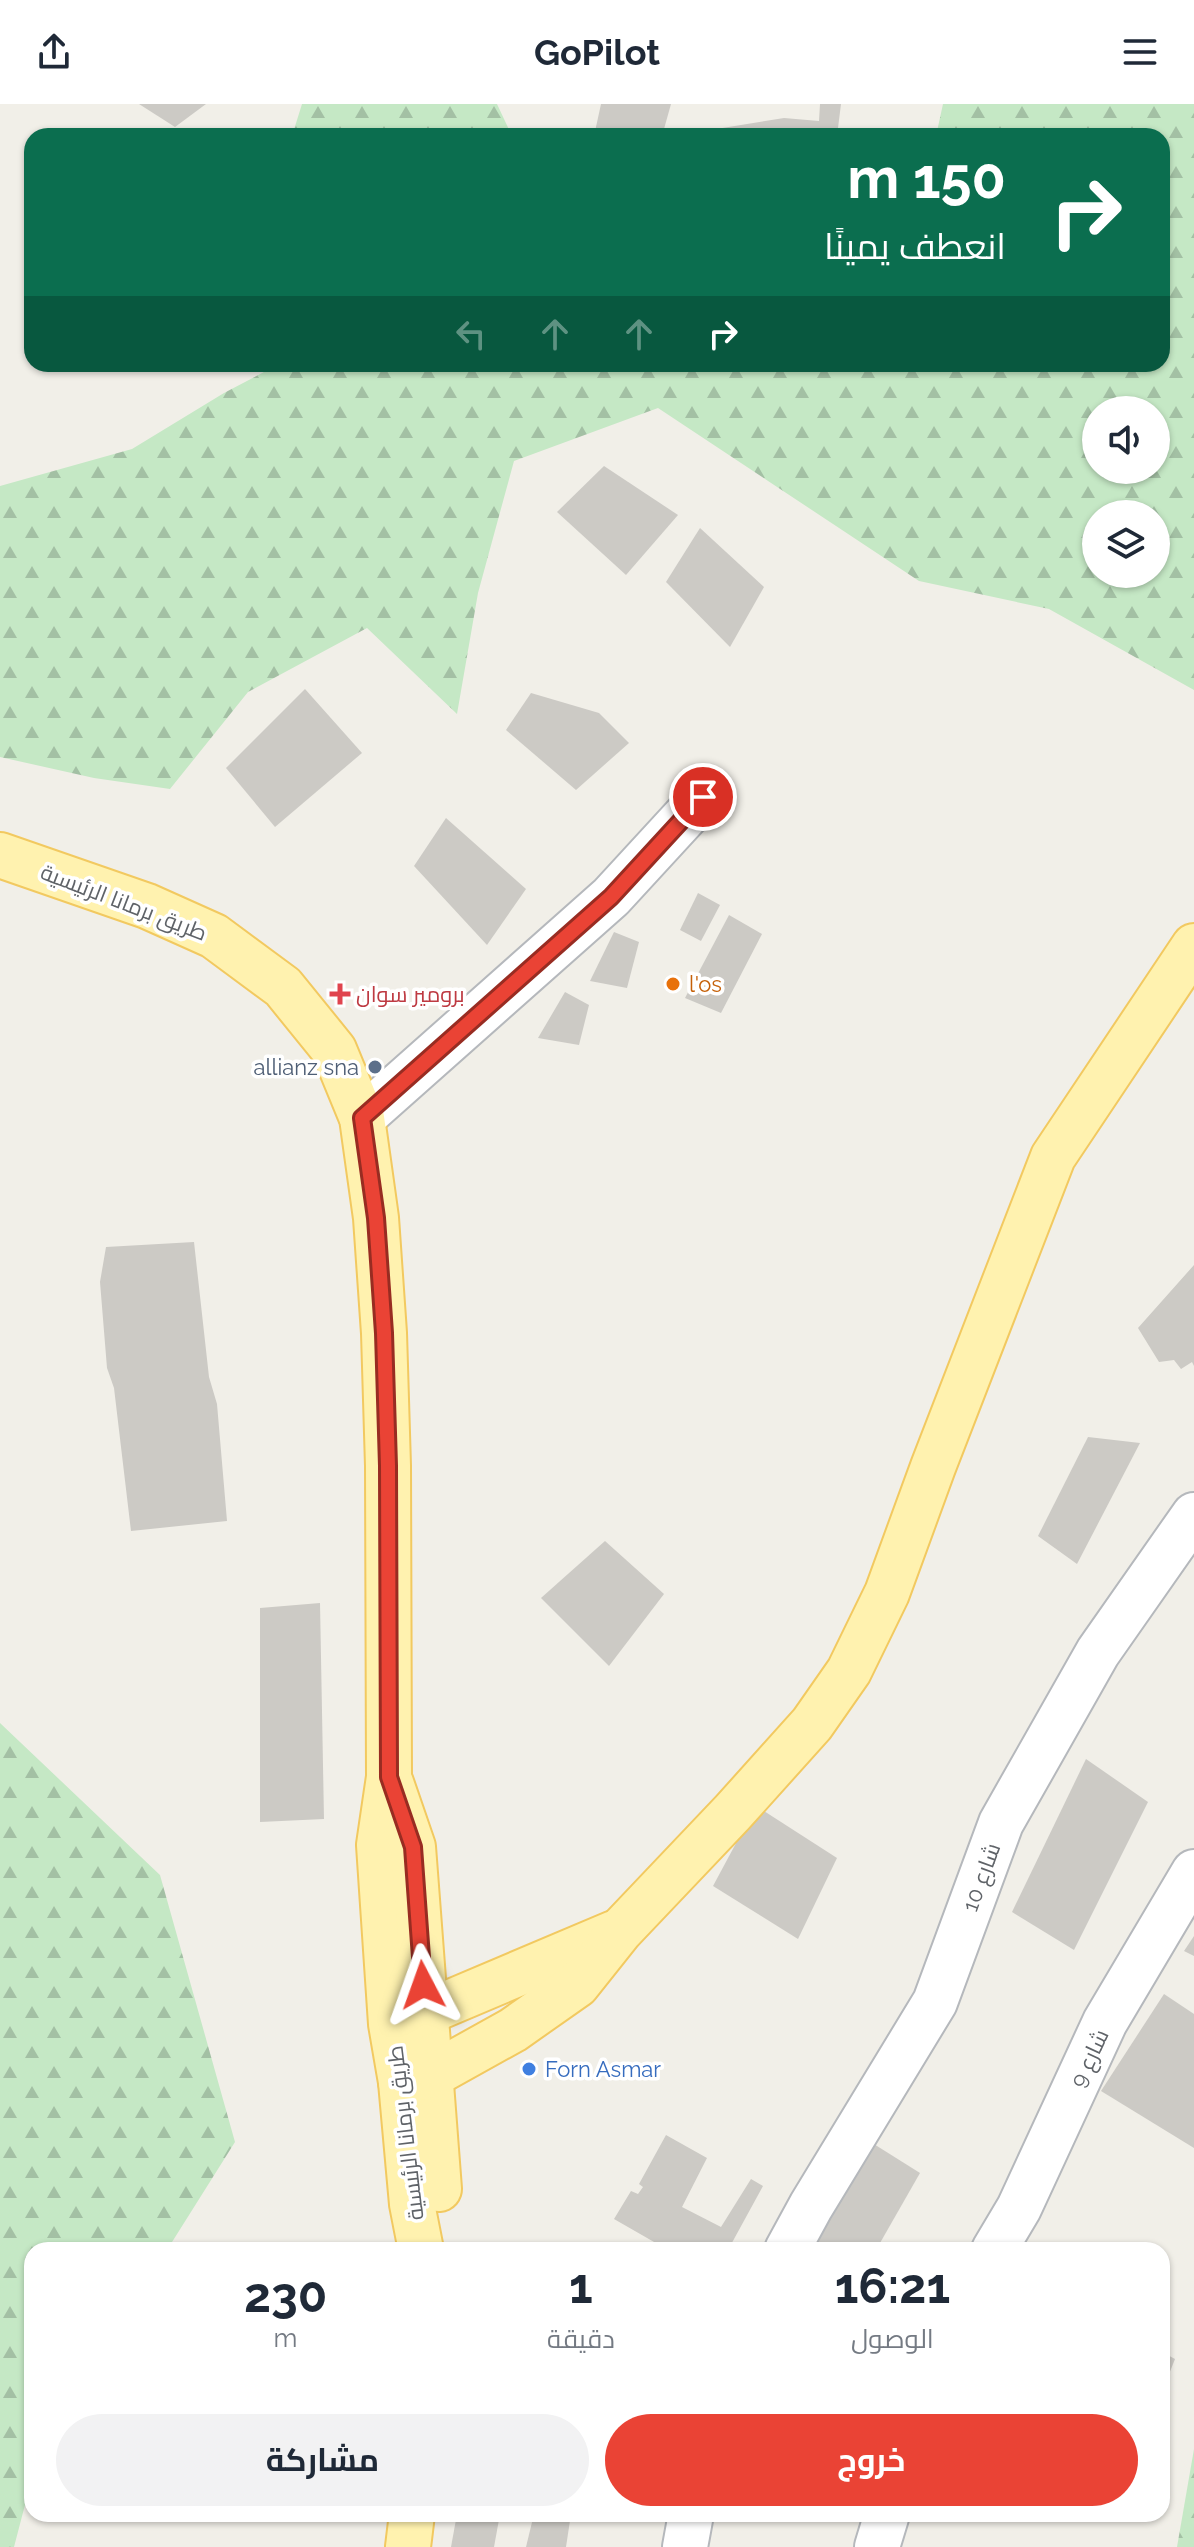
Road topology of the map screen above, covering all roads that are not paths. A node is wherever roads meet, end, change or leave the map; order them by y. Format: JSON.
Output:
{"nodes":[{"id":1,"x":703,"y":797,"type":"dead end"},
{"id":2,"x":0,"y":855,"type":"edge"},
{"id":3,"x":1194,"y":946,"type":"edge"},
{"id":4,"x":362,"y":1118,"type":"junction"},
{"id":5,"x":1194,"y":1515,"type":"edge"},
{"id":6,"x":1194,"y":1872,"type":"edge"},
{"id":7,"x":620,"y":1931,"type":"junction"},
{"id":8,"x":408,"y":2018,"type":"junction"},
{"id":9,"x":416,"y":2078,"type":"junction"},
{"id":10,"x":421,"y":2242,"type":"edge"},
{"id":11,"x":792,"y":2242,"type":"edge"},
{"id":12,"x":999,"y":2242,"type":"edge"},
{"id":13,"x":411,"y":2522,"type":"edge"},
{"id":14,"x":690,"y":2522,"type":"edge"},
{"id":15,"x":885,"y":2522,"type":"edge"},
{"id":16,"x":408,"y":2547,"type":"edge"},
{"id":17,"x":685,"y":2547,"type":"edge"},
{"id":18,"x":877,"y":2547,"type":"edge"}],
"edges":[{"from":1,"to":4,"type":"street"},
{"from":2,"to":4,"type":"main road","name":"طريق برمانا الرئيسية"},
{"from":3,"to":7,"type":"main road"},
{"from":4,"to":8,"type":"main road","name":"طريق برمانا الرئيسية"},
{"from":5,"to":11,"type":"street","name":"شارع 10"},
{"from":6,"to":12,"type":"street","name":"شارع 9"},
{"from":7,"to":8,"type":"main road"},
{"from":7,"to":9,"type":"main road"},
{"from":8,"to":9,"type":"main road","name":"طريق برمانا الرئيسية"},
{"from":9,"to":10,"type":"main road","name":"طريق برمانا الرئيسية"},
{"from":13,"to":16,"type":"main road"},
{"from":14,"to":17,"type":"street"},
{"from":15,"to":18,"type":"street"}]}
